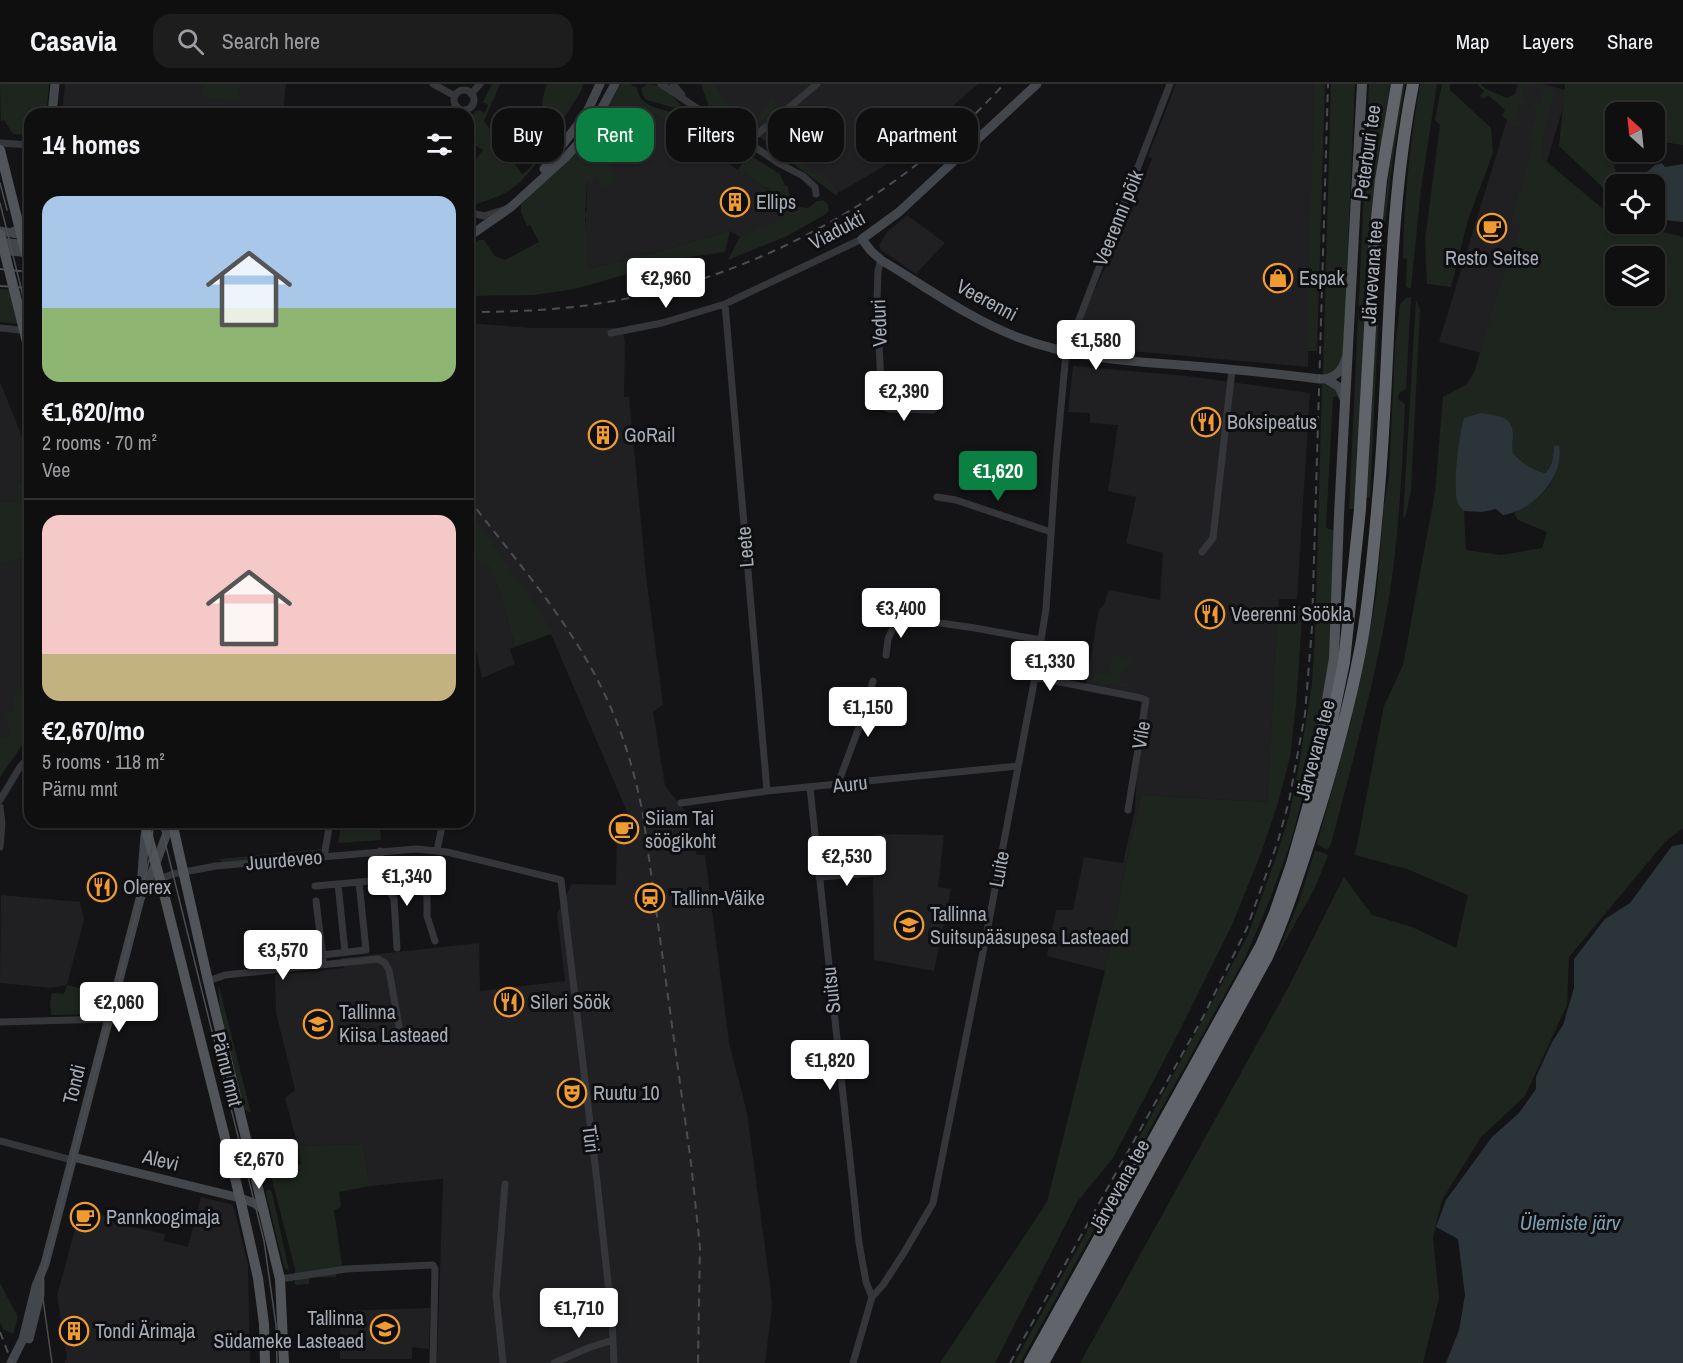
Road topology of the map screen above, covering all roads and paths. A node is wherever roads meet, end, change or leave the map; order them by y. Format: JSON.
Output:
{"nodes":[{"id":1,"x":55,"y":84,"type":"edge"},
{"id":2,"x":433,"y":84,"type":"edge"},
{"id":3,"x":480,"y":84,"type":"edge"},
{"id":4,"x":600,"y":84,"type":"edge"},
{"id":5,"x":615,"y":84,"type":"edge"},
{"id":6,"x":661,"y":84,"type":"edge"},
{"id":7,"x":673,"y":84,"type":"edge"},
{"id":8,"x":817,"y":84,"type":"edge"},
{"id":9,"x":1037,"y":84,"type":"edge"},
{"id":10,"x":1170,"y":84,"type":"edge"},
{"id":11,"x":1362,"y":84,"type":"edge"},
{"id":12,"x":1397,"y":84,"type":"edge"},
{"id":13,"x":1413,"y":84,"type":"edge"},
{"id":14,"x":471,"y":94,"type":"junction"},
{"id":15,"x":455,"y":96,"type":"junction"},
{"id":16,"x":689,"y":104,"type":"junction"},
{"id":17,"x":53,"y":108,"type":"edge"},
{"id":18,"x":455,"y":108,"type":"edge"},
{"id":19,"x":468,"y":108,"type":"edge"},
{"id":20,"x":695,"y":108,"type":"edge"},
{"id":21,"x":756,"y":134,"type":"edge"},
{"id":22,"x":0,"y":143,"type":"edge"},
{"id":23,"x":24,"y":145,"type":"edge"},
{"id":24,"x":756,"y":147,"type":"edge"},
{"id":25,"x":0,"y":150,"type":"edge"},
{"id":26,"x":816,"y":194,"type":"dead end"},
{"id":27,"x":511,"y":207,"type":"junction"},
{"id":28,"x":474,"y":214,"type":"edge"},
{"id":29,"x":24,"y":227,"type":"edge"},
{"id":30,"x":3,"y":233,"type":"edge"},
{"id":31,"x":474,"y":233,"type":"edge"},
{"id":32,"x":24,"y":235,"type":"edge"},
{"id":33,"x":862,"y":239,"type":"junction"},
{"id":34,"x":0,"y":242,"type":"edge"},
{"id":35,"x":24,"y":244,"type":"edge"},
{"id":36,"x":24,"y":246,"type":"edge"},
{"id":37,"x":0,"y":250,"type":"edge"},
{"id":38,"x":24,"y":253,"type":"edge"},
{"id":39,"x":881,"y":260,"type":"junction"},
{"id":40,"x":725,"y":304,"type":"junction"},
{"id":41,"x":0,"y":327,"type":"edge"},
{"id":42,"x":24,"y":327,"type":"edge"},
{"id":43,"x":24,"y":330,"type":"edge"},
{"id":44,"x":611,"y":333,"type":"dead end"},
{"id":45,"x":1066,"y":352,"type":"junction"},
{"id":46,"x":1347,"y":354,"type":"junction"},
{"id":47,"x":1232,"y":370,"type":"junction"},
{"id":48,"x":1326,"y":379,"type":"junction"},
{"id":49,"x":1345,"y":401,"type":"junction"},
{"id":50,"x":1365,"y":404,"type":"joint"},
{"id":51,"x":933,"y":410,"type":"dead end"},
{"id":52,"x":938,"y":497,"type":"dead end"},
{"id":53,"x":1051,"y":532,"type":"junction"},
{"id":54,"x":1202,"y":552,"type":"dead end"},
{"id":55,"x":1041,"y":640,"type":"junction"},
{"id":56,"x":886,"y":655,"type":"dead end"},
{"id":57,"x":1035,"y":677,"type":"junction"},
{"id":58,"x":873,"y":681,"type":"dead end"},
{"id":59,"x":24,"y":763,"type":"edge"},
{"id":60,"x":1018,"y":766,"type":"junction"},
{"id":61,"x":837,"y":786,"type":"junction"},
{"id":62,"x":810,"y":788,"type":"junction"},
{"id":63,"x":767,"y":791,"type":"junction"},
{"id":64,"x":0,"y":800,"type":"edge"},
{"id":65,"x":681,"y":803,"type":"dead end"},
{"id":66,"x":0,"y":807,"type":"edge"},
{"id":67,"x":1128,"y":810,"type":"dead end"},
{"id":68,"x":1305,"y":812,"type":"junction"},
{"id":69,"x":144,"y":828,"type":"edge"},
{"id":70,"x":145,"y":828,"type":"edge"},
{"id":71,"x":169,"y":828,"type":"edge"},
{"id":72,"x":173,"y":828,"type":"edge"},
{"id":73,"x":329,"y":828,"type":"edge"},
{"id":74,"x":442,"y":828,"type":"edge"},
{"id":75,"x":0,"y":847,"type":"edge"},
{"id":76,"x":437,"y":850,"type":"junction"},
{"id":77,"x":380,"y":851,"type":"junction"},
{"id":78,"x":324,"y":857,"type":"junction"},
{"id":79,"x":156,"y":863,"type":"junction"},
{"id":80,"x":184,"y":872,"type":"junction"},
{"id":81,"x":873,"y":873,"type":"dead end"},
{"id":82,"x":819,"y":877,"type":"junction"},
{"id":83,"x":161,"y":879,"type":"junction"},
{"id":84,"x":561,"y":879,"type":"joint"},
{"id":85,"x":359,"y":882,"type":"junction"},
{"id":86,"x":386,"y":883,"type":"junction"},
{"id":87,"x":338,"y":884,"type":"junction"},
{"id":88,"x":146,"y":885,"type":"junction"},
{"id":89,"x":315,"y":886,"type":"dead end"},
{"id":90,"x":140,"y":899,"type":"junction"},
{"id":91,"x":316,"y":900,"type":"dead end"},
{"id":92,"x":435,"y":941,"type":"dead end"},
{"id":93,"x":397,"y":948,"type":"dead end"},
{"id":94,"x":345,"y":952,"type":"junction"},
{"id":95,"x":322,"y":955,"type":"junction"},
{"id":96,"x":324,"y":964,"type":"junction"},
{"id":97,"x":208,"y":981,"type":"junction"},
{"id":98,"x":109,"y":1019,"type":"junction"},
{"id":99,"x":0,"y":1022,"type":"edge"},
{"id":100,"x":401,"y":1037,"type":"dead end"},
{"id":101,"x":0,"y":1141,"type":"edge"},
{"id":102,"x":73,"y":1158,"type":"junction"},
{"id":103,"x":505,"y":1184,"type":"dead end"},
{"id":104,"x":240,"y":1198,"type":"junction"},
{"id":105,"x":264,"y":1210,"type":"junction"},
{"id":106,"x":280,"y":1279,"type":"junction"},
{"id":107,"x":39,"y":1280,"type":"junction"},
{"id":108,"x":872,"y":1297,"type":"junction"},
{"id":109,"x":613,"y":1340,"type":"junction"},
{"id":110,"x":10,"y":1363,"type":"edge"},
{"id":111,"x":18,"y":1363,"type":"edge"},
{"id":112,"x":265,"y":1363,"type":"edge"},
{"id":113,"x":284,"y":1363,"type":"edge"},
{"id":114,"x":434,"y":1363,"type":"edge"},
{"id":115,"x":503,"y":1363,"type":"edge"},
{"id":116,"x":554,"y":1363,"type":"edge"},
{"id":117,"x":614,"y":1363,"type":"edge"},
{"id":118,"x":853,"y":1363,"type":"edge"},
{"id":119,"x":1030,"y":1363,"type":"edge"},
{"id":120,"x":1043,"y":1363,"type":"edge"}],
"edges":[{"from":1,"to":17,"type":"street"},
{"from":2,"to":15,"type":"street"},
{"from":3,"to":14,"type":"street"},
{"from":4,"to":27,"type":"street"},
{"from":5,"to":27,"type":"street"},
{"from":6,"to":16,"type":"street"},
{"from":7,"to":16,"type":"street"},
{"from":8,"to":21,"type":"street"},
{"from":9,"to":33,"type":"street","name":"Viadukti"},
{"from":10,"to":45,"type":"street","name":"Veerenni põik"},
{"from":11,"to":46,"type":"main road","name":"Järvevana tee"},
{"from":12,"to":50,"type":"highway","name":"Peterburi tee"},
{"from":13,"to":120,"type":"highway","name":"Järvevana tee"},
{"from":14,"to":15,"type":"street"},
{"from":14,"to":19,"type":"street"},
{"from":15,"to":18,"type":"street"},
{"from":16,"to":20,"type":"street"},
{"from":22,"to":23,"type":"street"},
{"from":24,"to":26,"type":"street"},
{"from":25,"to":36,"type":"main road","bridge":true},
{"from":27,"to":28,"type":"street"},
{"from":27,"to":31,"type":"street"},
{"from":29,"to":30,"type":"street"},
{"from":30,"to":32,"type":"street"},
{"from":30,"to":42,"type":"main road","bridge":true},
{"from":33,"to":39,"type":"street","name":"Veerenni"},
{"from":33,"to":40,"type":"street","name":"Viadukti"},
{"from":34,"to":35,"type":"street"},
{"from":37,"to":38,"type":"street"},
{"from":39,"to":45,"type":"street","name":"Veerenni"},
{"from":39,"to":51,"type":"street","name":"Veduri"},
{"from":40,"to":44,"type":"street","name":"Viadukti"},
{"from":40,"to":63,"type":"street","name":"Leete"},
{"from":41,"to":43,"type":"street"},
{"from":45,"to":47,"type":"street","name":"Veerenni"},
{"from":45,"to":53,"type":"street","name":"Luite"},
{"from":46,"to":48,"type":"street"},
{"from":46,"to":49,"type":"main road","name":"Järvevana tee"},
{"from":47,"to":48,"type":"street","name":"Veerenni"},
{"from":47,"to":54,"type":"street"},
{"from":48,"to":49,"type":"street"},
{"from":49,"to":68,"type":"main road","name":"Järvevana tee"},
{"from":50,"to":68,"type":"highway","name":"Järvevana tee"},
{"from":52,"to":53,"type":"street"},
{"from":53,"to":55,"type":"street","name":"Luite"},
{"from":55,"to":56,"type":"street"},
{"from":55,"to":57,"type":"street","name":"Luite"},
{"from":57,"to":60,"type":"street","name":"Luite"},
{"from":57,"to":67,"type":"street","name":"Vile"},
{"from":58,"to":61,"type":"street"},
{"from":59,"to":64,"type":"street"},
{"from":60,"to":61,"type":"street","name":"Auru"},
{"from":60,"to":108,"type":"street","name":"Luite"},
{"from":61,"to":62,"type":"street","name":"Auru"},
{"from":62,"to":63,"type":"street","name":"Auru"},
{"from":62,"to":82,"type":"street","name":"Suitsu"},
{"from":63,"to":65,"type":"street","name":"Auru"},
{"from":66,"to":75,"type":"street"},
{"from":68,"to":119,"type":"highway","name":"Järvevana tee"},
{"from":69,"to":90,"type":"street"},
{"from":70,"to":79,"type":"main road","name":"Pärnu mnt"},
{"from":71,"to":79,"type":"street","name":"Tondi"},
{"from":72,"to":80,"type":"main road","name":"Pärnu mnt"},
{"from":73,"to":78,"type":"street"},
{"from":74,"to":76,"type":"street"},
{"from":76,"to":77,"type":"street","name":"Juurdeveo"},
{"from":76,"to":84,"type":"street","name":"Juurdeveo"},
{"from":77,"to":78,"type":"street","name":"Juurdeveo"},
{"from":77,"to":86,"type":"street"},
{"from":78,"to":80,"type":"street","name":"Juurdeveo"},
{"from":79,"to":83,"type":"main road","name":"Pärnu mnt"},
{"from":79,"to":88,"type":"street","name":"Tondi"},
{"from":80,"to":83,"type":"street","name":"Juurdeveo"},
{"from":80,"to":97,"type":"main road","name":"Pärnu mnt"},
{"from":81,"to":82,"type":"street"},
{"from":82,"to":108,"type":"street","name":"Suitsu"},
{"from":83,"to":88,"type":"street","name":"Juurdeveo"},
{"from":83,"to":104,"type":"main road","name":"Pärnu mnt"},
{"from":84,"to":109,"type":"street","name":"Türi"},
{"from":85,"to":86,"type":"street"},
{"from":85,"to":87,"type":"street"},
{"from":85,"to":94,"type":"street"},
{"from":86,"to":92,"type":"street"},
{"from":86,"to":93,"type":"street"},
{"from":87,"to":89,"type":"street"},
{"from":87,"to":94,"type":"street"},
{"from":88,"to":90,"type":"street","name":"Tondi"},
{"from":90,"to":98,"type":"street","name":"Tondi"},
{"from":91,"to":95,"type":"street"},
{"from":94,"to":95,"type":"street"},
{"from":95,"to":96,"type":"street"},
{"from":96,"to":97,"type":"street"},
{"from":96,"to":100,"type":"street"},
{"from":97,"to":105,"type":"main road","name":"Pärnu mnt"},
{"from":98,"to":99,"type":"street"},
{"from":98,"to":102,"type":"street","name":"Tondi"},
{"from":101,"to":102,"type":"street"},
{"from":102,"to":104,"type":"street","name":"Alevi"},
{"from":102,"to":107,"type":"street","name":"Tondi"},
{"from":103,"to":115,"type":"street"},
{"from":104,"to":105,"type":"street","name":"Alevi"},
{"from":104,"to":112,"type":"main road","name":"Pärnu mnt"},
{"from":105,"to":106,"type":"main road","name":"Pärnu mnt"},
{"from":106,"to":113,"type":"main road","name":"Pärnu mnt"},
{"from":106,"to":114,"type":"street"},
{"from":107,"to":110,"type":"street","name":"Tondi"},
{"from":107,"to":111,"type":"street","name":"Tondi"},
{"from":108,"to":118,"type":"street","name":"Luite"},
{"from":109,"to":116,"type":"street"},
{"from":109,"to":117,"type":"street","name":"Türi"}]}
